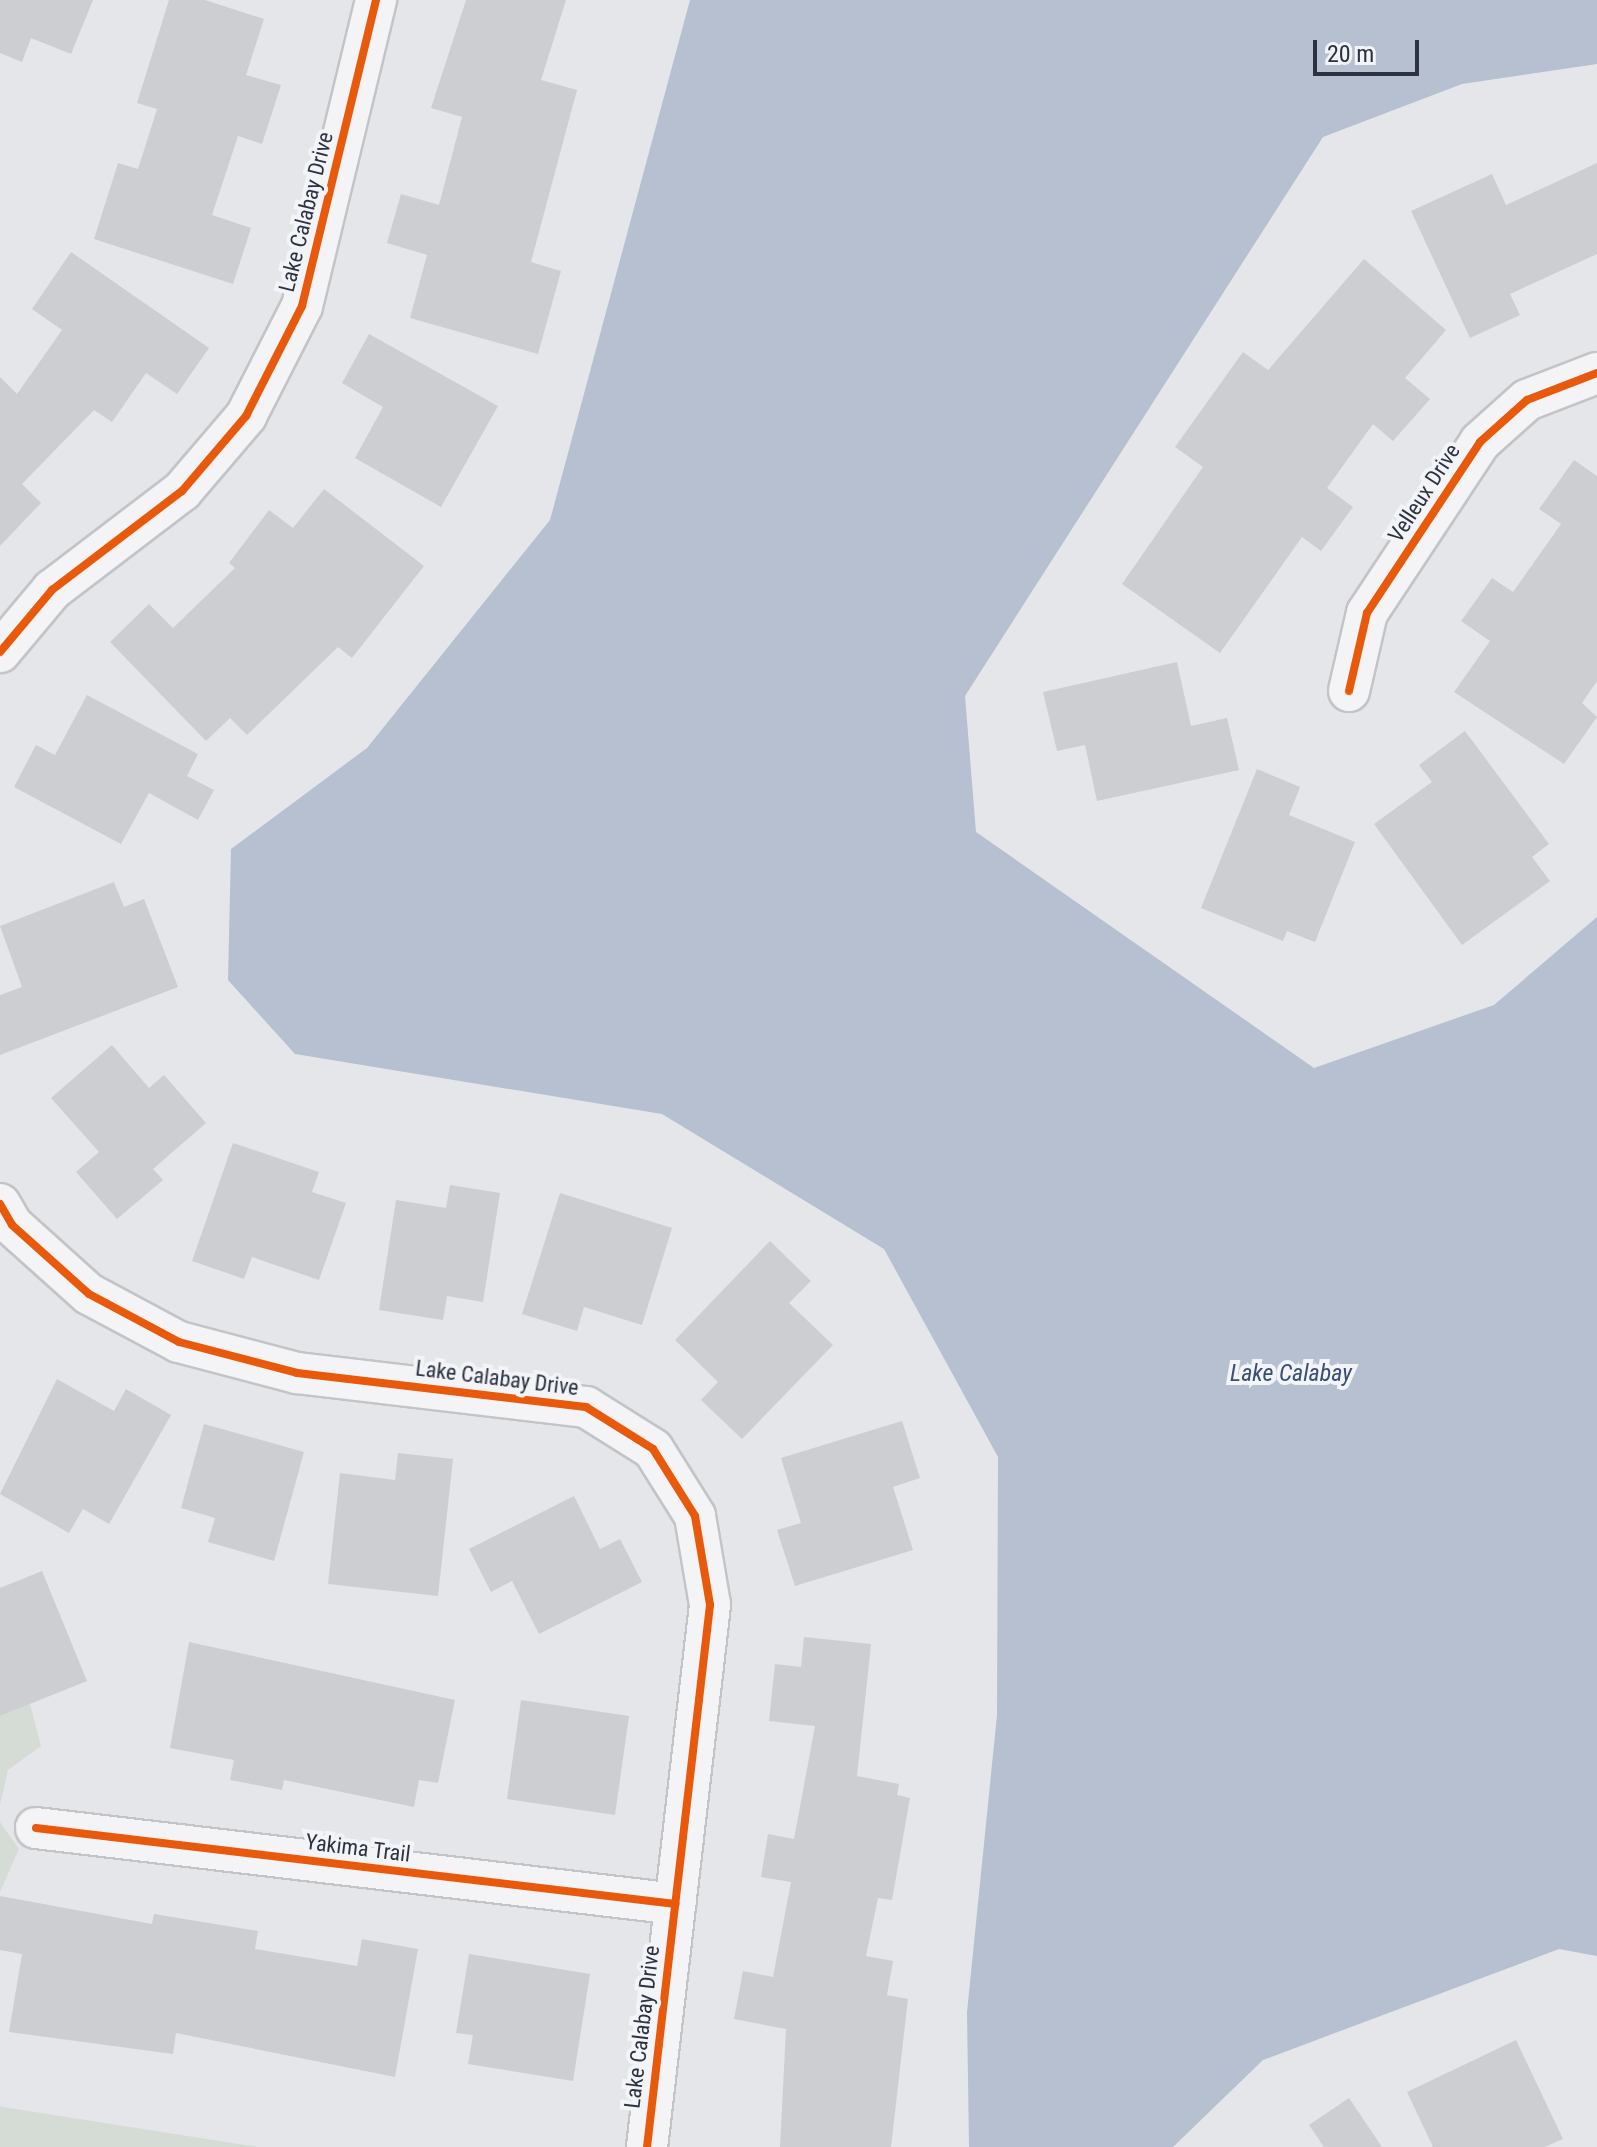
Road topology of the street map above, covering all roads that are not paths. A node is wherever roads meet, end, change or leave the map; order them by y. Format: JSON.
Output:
{"nodes":[{"id":1,"x":376,"y":0,"type":"edge"},
{"id":2,"x":1597,"y":373,"type":"edge"},
{"id":3,"x":0,"y":652,"type":"edge"},
{"id":4,"x":1349,"y":691,"type":"dead end"},
{"id":5,"x":0,"y":1204,"type":"edge"},
{"id":6,"x":36,"y":1828,"type":"dead end"},
{"id":7,"x":676,"y":1904,"type":"junction"},
{"id":8,"x":647,"y":2147,"type":"edge"}],
"edges":[{"from":1,"to":3,"type":"street","name":"Lake Calabay Drive"},
{"from":2,"to":4,"type":"street","name":"Velleux Drive"},
{"from":5,"to":7,"type":"street","name":"Lake Calabay Drive"},
{"from":6,"to":7,"type":"street","name":"Yakima Trail"},
{"from":7,"to":8,"type":"street","name":"Lake Calabay Drive"}]}
